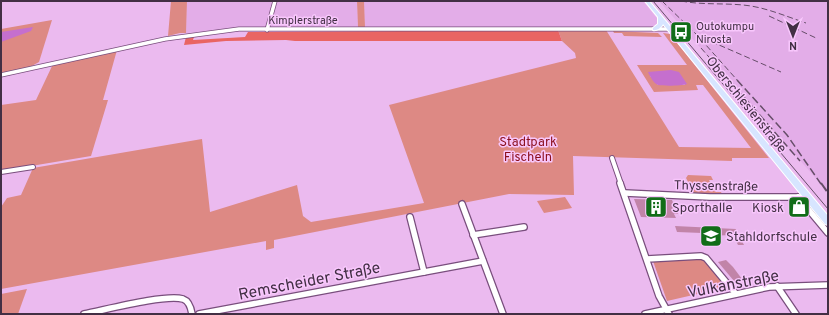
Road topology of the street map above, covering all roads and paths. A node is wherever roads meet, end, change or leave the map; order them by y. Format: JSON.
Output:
{"nodes":[{"id":1,"x":275,"y":1,"type":"edge"},
{"id":2,"x":647,"y":1,"type":"edge"},
{"id":3,"x":660,"y":17,"type":"junction"},
{"id":4,"x":609,"y":29,"type":"junction"},
{"id":5,"x":655,"y":29,"type":"junction"},
{"id":6,"x":267,"y":30,"type":"junction"},
{"id":7,"x":671,"y":30,"type":"junction"},
{"id":8,"x":1,"y":75,"type":"edge"},
{"id":9,"x":612,"y":158,"type":"dead end"},
{"id":10,"x":33,"y":167,"type":"dead end"},
{"id":11,"x":1,"y":172,"type":"edge"},
{"id":12,"x":624,"y":193,"type":"junction"},
{"id":13,"x":798,"y":197,"type":"junction"},
{"id":14,"x":807,"y":197,"type":"junction"},
{"id":15,"x":462,"y":204,"type":"dead end"},
{"id":16,"x":410,"y":216,"type":"dead end"},
{"id":17,"x":828,"y":222,"type":"edge"},
{"id":18,"x":524,"y":227,"type":"dead end"},
{"id":19,"x":828,"y":233,"type":"edge"},
{"id":20,"x":473,"y":234,"type":"junction"},
{"id":21,"x":647,"y":259,"type":"junction"},
{"id":22,"x":483,"y":261,"type":"junction"},
{"id":23,"x":424,"y":272,"type":"junction"},
{"id":24,"x":828,"y":285,"type":"edge"},
{"id":25,"x":777,"y":286,"type":"junction"},
{"id":26,"x":736,"y":294,"type":"junction"},
{"id":27,"x":667,"y":312,"type":"edge"},
{"id":28,"x":84,"y":314,"type":"edge"},
{"id":29,"x":192,"y":314,"type":"edge"},
{"id":30,"x":199,"y":314,"type":"edge"},
{"id":31,"x":503,"y":314,"type":"edge"},
{"id":32,"x":645,"y":314,"type":"edge"},
{"id":33,"x":796,"y":314,"type":"edge"}],
"edges":[{"from":1,"to":6,"type":"street"},
{"from":2,"to":3,"type":"main road","name":"Oberschlesienstraße"},
{"from":3,"to":5,"type":"main road"},
{"from":3,"to":7,"type":"main road","name":"Oberschlesienstraße"},
{"from":4,"to":5,"type":"street","name":"Kimplerstraße"},
{"from":4,"to":6,"type":"street","name":"Kimplerstraße"},
{"from":4,"to":7,"type":"street","name":"Kimplerstraße"},
{"from":5,"to":7,"type":"street","name":"Kimplerstraße"},
{"from":6,"to":8,"type":"street","name":"Kimplerstraße"},
{"from":7,"to":14,"type":"main road","name":"Oberschlesienstraße"},
{"from":9,"to":12,"type":"street"},
{"from":10,"to":11,"type":"street"},
{"from":12,"to":13,"type":"street","name":"Thyssenstraße"},
{"from":12,"to":21,"type":"street"},
{"from":13,"to":14,"type":"street","name":"Thyssenstraße"},
{"from":13,"to":19,"type":"street"},
{"from":14,"to":17,"type":"main road","name":"Oberschlesienstraße"},
{"from":15,"to":20,"type":"street"},
{"from":16,"to":23,"type":"street"},
{"from":18,"to":20,"type":"street"},
{"from":20,"to":22,"type":"street"},
{"from":21,"to":26,"type":"street"},
{"from":21,"to":27,"type":"street"},
{"from":22,"to":23,"type":"street","name":"Remscheider Straße"},
{"from":22,"to":31,"type":"street"},
{"from":23,"to":30,"type":"street","name":"Remscheider Straße"},
{"from":24,"to":25,"type":"street","name":"Vulkanstraße"},
{"from":25,"to":26,"type":"street","name":"Vulkanstraße"},
{"from":25,"to":33,"type":"street"},
{"from":26,"to":27,"type":"street","name":"Vulkanstraße"},
{"from":27,"to":32,"type":"street","name":"Vulkanstraße"},
{"from":28,"to":29,"type":"street"}]}
